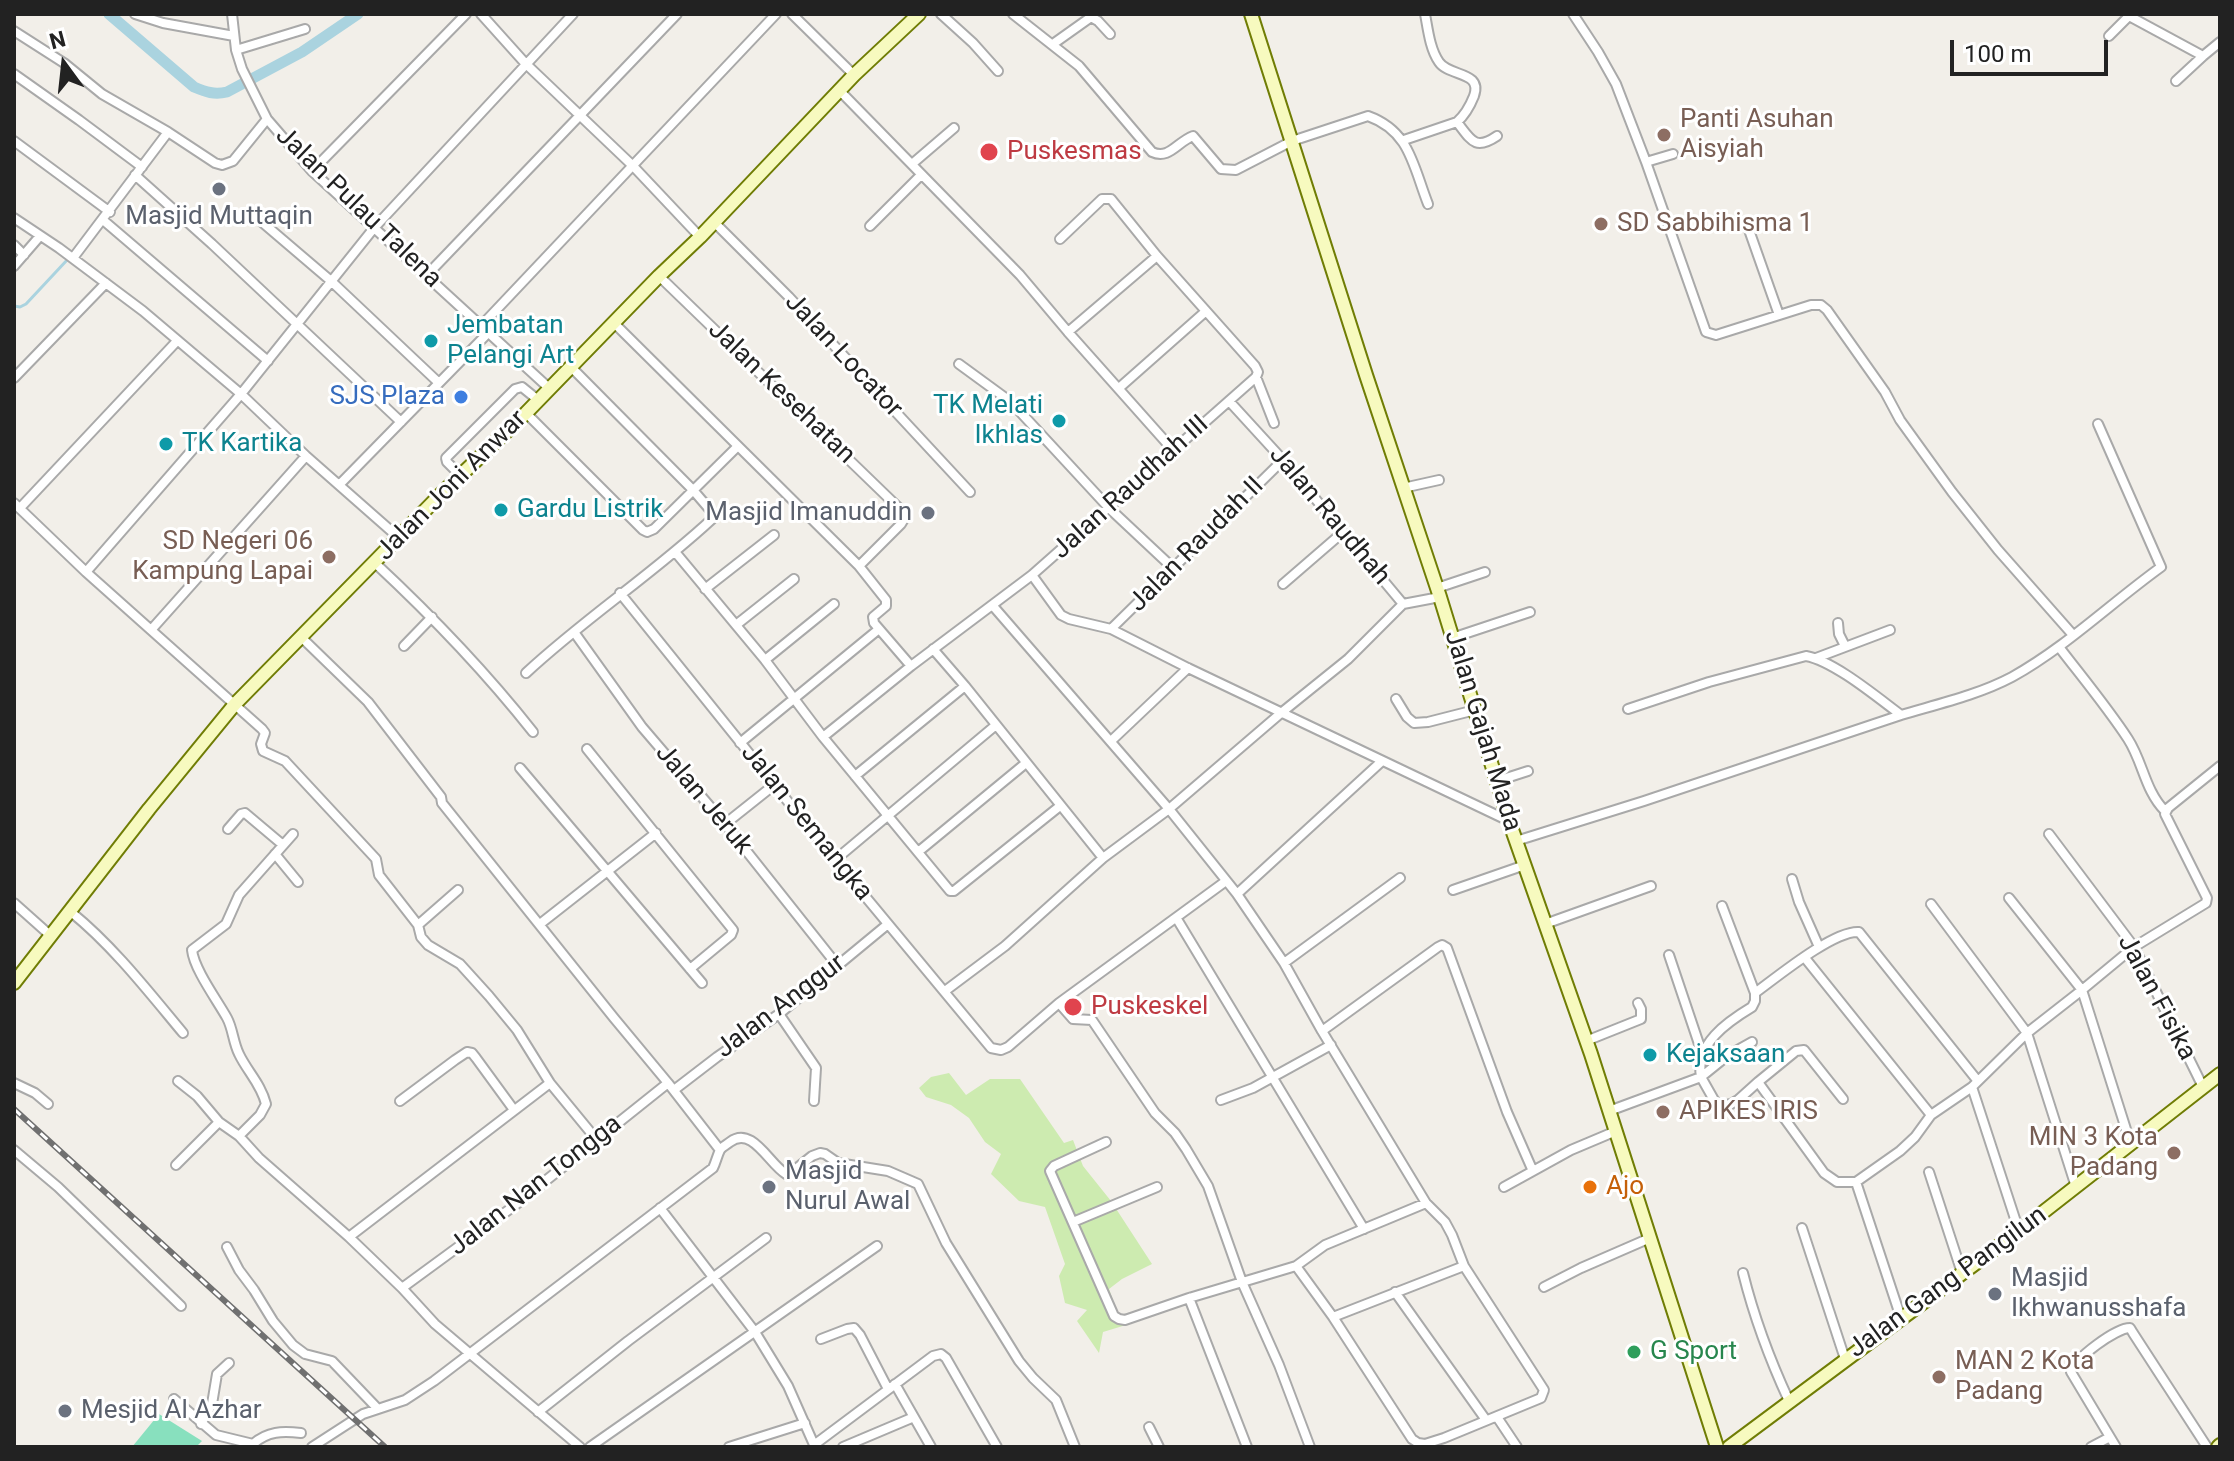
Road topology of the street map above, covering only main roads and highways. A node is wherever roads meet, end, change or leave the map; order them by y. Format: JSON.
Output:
{"nodes":[{"id":1,"x":919,"y":14,"type":"edge"},
{"id":2,"x":1251,"y":14,"type":"edge"},
{"id":3,"x":14,"y":983,"type":"edge"},
{"id":4,"x":2220,"y":1074,"type":"edge"},
{"id":5,"x":1717,"y":1447,"type":"edge"},
{"id":6,"x":1729,"y":1447,"type":"edge"}],
"edges":[{"from":1,"to":3,"type":"main road","name":"Jalan Joni Anwar"},
{"from":2,"to":5,"type":"main road","name":"Jalan Gajah Mada"},
{"from":4,"to":6,"type":"main road","name":"Jalan Gang Pangilun"}]}
